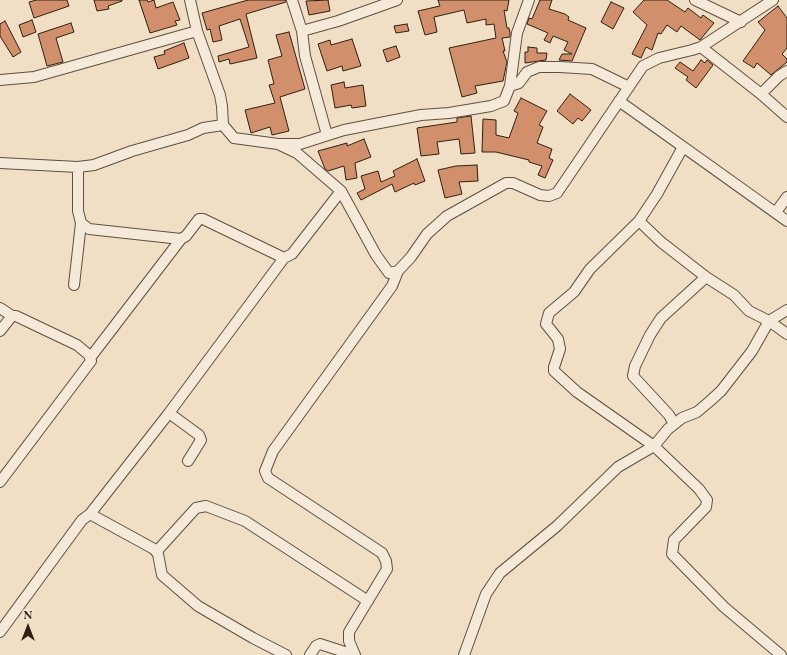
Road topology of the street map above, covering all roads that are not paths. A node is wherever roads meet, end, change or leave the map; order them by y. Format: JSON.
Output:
{"nodes":[{"id":1,"x":190,"y":0,"type":"edge"},
{"id":2,"x":292,"y":0,"type":"edge"},
{"id":3,"x":529,"y":0,"type":"edge"},
{"id":4,"x":695,"y":0,"type":"edge"},
{"id":5,"x":773,"y":0,"type":"edge"},
{"id":6,"x":392,"y":1,"type":"edge"},
{"id":7,"x":741,"y":22,"type":"junction"},
{"id":8,"x":197,"y":31,"type":"junction"},
{"id":9,"x":302,"y":31,"type":"junction"},
{"id":10,"x":701,"y":47,"type":"junction"},
{"id":11,"x":787,"y":72,"type":"edge"},
{"id":12,"x":0,"y":80,"type":"edge"},
{"id":13,"x":510,"y":86,"type":"junction"},
{"id":14,"x":629,"y":87,"type":"junction"},
{"id":15,"x":761,"y":94,"type":"junction"},
{"id":16,"x":619,"y":101,"type":"junction"},
{"id":17,"x":787,"y":117,"type":"edge"},
{"id":18,"x":223,"y":125,"type":"junction"},
{"id":19,"x":327,"y":135,"type":"junction"},
{"id":20,"x":278,"y":144,"type":"junction"},
{"id":21,"x":683,"y":146,"type":"junction"},
{"id":22,"x":0,"y":163,"type":"edge"},
{"id":23,"x":78,"y":167,"type":"junction"},
{"id":24,"x":341,"y":191,"type":"junction"},
{"id":25,"x":787,"y":197,"type":"edge"},
{"id":26,"x":776,"y":212,"type":"junction"},
{"id":27,"x":639,"y":221,"type":"junction"},
{"id":28,"x":787,"y":221,"type":"edge"},
{"id":29,"x":81,"y":223,"type":"junction"},
{"id":30,"x":181,"y":239,"type":"junction"},
{"id":31,"x":284,"y":258,"type":"junction"},
{"id":32,"x":398,"y":272,"type":"junction"},
{"id":33,"x":706,"y":277,"type":"junction"},
{"id":34,"x":74,"y":285,"type":"dead end"},
{"id":35,"x":0,"y":308,"type":"edge"},
{"id":36,"x":787,"y":310,"type":"edge"},
{"id":37,"x":12,"y":316,"type":"junction"},
{"id":38,"x":769,"y":320,"type":"junction"},
{"id":39,"x":0,"y":331,"type":"edge"},
{"id":40,"x":787,"y":334,"type":"edge"},
{"id":41,"x":90,"y":358,"type":"junction"},
{"id":42,"x":170,"y":413,"type":"junction"},
{"id":43,"x":674,"y":424,"type":"junction"},
{"id":44,"x":654,"y":446,"type":"junction"},
{"id":45,"x":188,"y":461,"type":"dead end"},
{"id":46,"x":0,"y":482,"type":"edge"},
{"id":47,"x":90,"y":514,"type":"junction"},
{"id":48,"x":157,"y":551,"type":"junction"},
{"id":49,"x":368,"y":601,"type":"junction"},
{"id":50,"x":0,"y":632,"type":"edge"},
{"id":51,"x":286,"y":655,"type":"edge"},
{"id":52,"x":310,"y":655,"type":"edge"},
{"id":53,"x":355,"y":655,"type":"edge"},
{"id":54,"x":464,"y":655,"type":"edge"},
{"id":55,"x":781,"y":655,"type":"edge"}],
"edges":[{"from":1,"to":8,"type":"street"},
{"from":2,"to":9,"type":"street"},
{"from":3,"to":13,"type":"street"},
{"from":4,"to":7,"type":"street"},
{"from":5,"to":7,"type":"street"},
{"from":6,"to":9,"type":"street"},
{"from":7,"to":10,"type":"street"},
{"from":8,"to":12,"type":"street"},
{"from":8,"to":18,"type":"street"},
{"from":9,"to":19,"type":"street"},
{"from":10,"to":14,"type":"street"},
{"from":10,"to":15,"type":"street"},
{"from":11,"to":15,"type":"street"},
{"from":13,"to":14,"type":"street"},
{"from":13,"to":19,"type":"street"},
{"from":14,"to":16,"type":"street"},
{"from":15,"to":17,"type":"street"},
{"from":16,"to":21,"type":"street"},
{"from":16,"to":32,"type":"street"},
{"from":18,"to":20,"type":"street"},
{"from":18,"to":23,"type":"street"},
{"from":19,"to":20,"type":"street"},
{"from":20,"to":24,"type":"street"},
{"from":21,"to":26,"type":"street"},
{"from":21,"to":27,"type":"street"},
{"from":22,"to":23,"type":"street"},
{"from":23,"to":29,"type":"street"},
{"from":24,"to":31,"type":"street"},
{"from":24,"to":32,"type":"street"},
{"from":25,"to":26,"type":"street"},
{"from":26,"to":28,"type":"street"},
{"from":27,"to":33,"type":"street"},
{"from":27,"to":44,"type":"street"},
{"from":29,"to":30,"type":"street"},
{"from":29,"to":34,"type":"street"},
{"from":30,"to":31,"type":"street"},
{"from":30,"to":41,"type":"street"},
{"from":31,"to":42,"type":"street"},
{"from":32,"to":49,"type":"street"},
{"from":33,"to":38,"type":"street"},
{"from":33,"to":43,"type":"street"},
{"from":35,"to":37,"type":"street"},
{"from":36,"to":38,"type":"street"},
{"from":37,"to":39,"type":"street"},
{"from":37,"to":41,"type":"street"},
{"from":38,"to":40,"type":"street"},
{"from":38,"to":43,"type":"street"},
{"from":41,"to":46,"type":"street"},
{"from":42,"to":45,"type":"street"},
{"from":42,"to":47,"type":"street"},
{"from":43,"to":44,"type":"street"},
{"from":44,"to":54,"type":"street"},
{"from":44,"to":55,"type":"street"},
{"from":47,"to":48,"type":"street"},
{"from":47,"to":50,"type":"street"},
{"from":48,"to":49,"type":"street"},
{"from":48,"to":51,"type":"street"},
{"from":49,"to":53,"type":"street"},
{"from":52,"to":53,"type":"street"}]}
